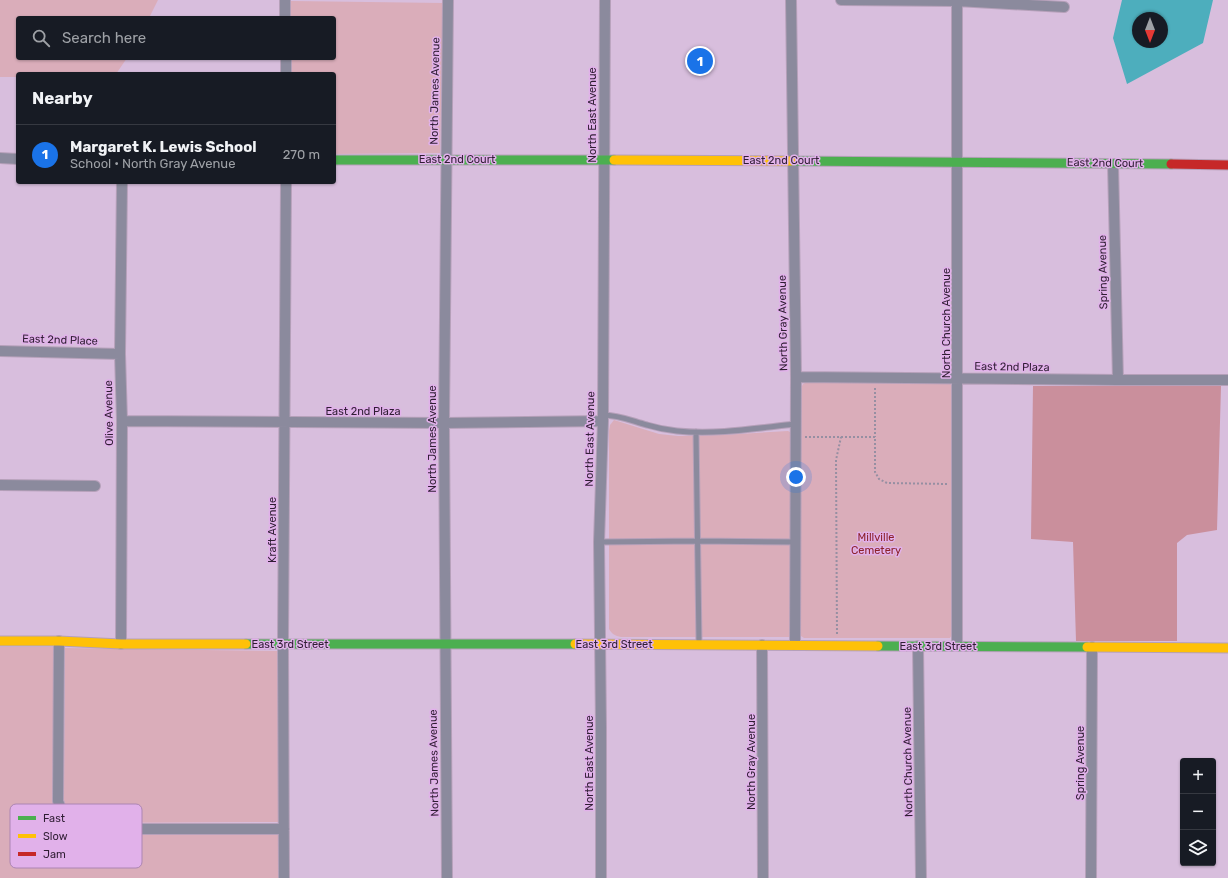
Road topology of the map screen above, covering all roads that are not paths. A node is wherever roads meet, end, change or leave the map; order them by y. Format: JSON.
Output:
{"nodes":[{"id":1,"x":285,"y":0,"type":"edge"},
{"id":2,"x":448,"y":0,"type":"edge"},
{"id":3,"x":604,"y":0,"type":"edge"},
{"id":4,"x":791,"y":0,"type":"edge"},
{"id":5,"x":841,"y":0,"type":"edge"},
{"id":6,"x":957,"y":1,"type":"edge"},
{"id":7,"x":1064,"y":7,"type":"dead end"},
{"id":8,"x":285,"y":16,"type":"edge"},
{"id":9,"x":286,"y":60,"type":"edge"},
{"id":10,"x":286,"y":72,"type":"edge"},
{"id":11,"x":0,"y":158,"type":"edge"},
{"id":12,"x":16,"y":159,"type":"edge"},
{"id":13,"x":604,"y":159,"type":"junction"},
{"id":14,"x":336,"y":160,"type":"edge"},
{"id":15,"x":446,"y":160,"type":"junction"},
{"id":16,"x":792,"y":160,"type":"junction"},
{"id":17,"x":958,"y":161,"type":"junction"},
{"id":18,"x":1113,"y":164,"type":"junction"},
{"id":19,"x":1228,"y":165,"type":"edge"},
{"id":20,"x":122,"y":184,"type":"edge"},
{"id":21,"x":286,"y":184,"type":"edge"},
{"id":22,"x":0,"y":351,"type":"edge"},
{"id":23,"x":120,"y":354,"type":"junction"},
{"id":24,"x":796,"y":377,"type":"junction"},
{"id":25,"x":958,"y":379,"type":"junction"},
{"id":26,"x":1118,"y":380,"type":"junction"},
{"id":27,"x":1228,"y":380,"type":"edge"},
{"id":28,"x":603,"y":418,"type":"junction"},
{"id":29,"x":122,"y":421,"type":"junction"},
{"id":30,"x":284,"y":423,"type":"junction"},
{"id":31,"x":444,"y":423,"type":"junction"},
{"id":32,"x":796,"y":424,"type":"junction"},
{"id":33,"x":696,"y":432,"type":"junction"},
{"id":34,"x":0,"y":485,"type":"edge"},
{"id":35,"x":95,"y":486,"type":"dead end"},
{"id":36,"x":698,"y":541,"type":"junction"},
{"id":37,"x":599,"y":542,"type":"junction"},
{"id":38,"x":796,"y":542,"type":"junction"},
{"id":39,"x":0,"y":641,"type":"edge"},
{"id":40,"x":59,"y":641,"type":"junction"},
{"id":41,"x":121,"y":644,"type":"junction"},
{"id":42,"x":283,"y":644,"type":"junction"},
{"id":43,"x":600,"y":644,"type":"junction"},
{"id":44,"x":445,"y":645,"type":"junction"},
{"id":45,"x":699,"y":645,"type":"junction"},
{"id":46,"x":762,"y":645,"type":"junction"},
{"id":47,"x":795,"y":645,"type":"junction"},
{"id":48,"x":918,"y":646,"type":"junction"},
{"id":49,"x":957,"y":646,"type":"junction"},
{"id":50,"x":1092,"y":648,"type":"junction"},
{"id":51,"x":1228,"y":648,"type":"edge"},
{"id":52,"x":59,"y":804,"type":"edge"},
{"id":53,"x":142,"y":829,"type":"edge"},
{"id":54,"x":284,"y":829,"type":"junction"},
{"id":55,"x":284,"y":878,"type":"edge"},
{"id":56,"x":447,"y":878,"type":"edge"},
{"id":57,"x":601,"y":878,"type":"edge"},
{"id":58,"x":763,"y":878,"type":"edge"},
{"id":59,"x":921,"y":878,"type":"edge"},
{"id":60,"x":1091,"y":878,"type":"edge"}],
"edges":[{"from":1,"to":8,"type":"street"},
{"from":2,"to":15,"type":"street","name":"North James Avenue"},
{"from":3,"to":13,"type":"street","name":"North East Avenue"},
{"from":4,"to":16,"type":"street","name":"North Gray Avenue"},
{"from":5,"to":6,"type":"street"},
{"from":6,"to":7,"type":"street"},
{"from":6,"to":17,"type":"street","name":"North Church Avenue"},
{"from":9,"to":10,"type":"street"},
{"from":11,"to":12,"type":"street"},
{"from":13,"to":15,"type":"street","name":"East 2nd Court"},
{"from":13,"to":16,"type":"street","name":"East 2nd Court"},
{"from":13,"to":28,"type":"street","name":"North East Avenue"},
{"from":14,"to":15,"type":"street","name":"East 2nd Court"},
{"from":15,"to":31,"type":"street","name":"North James Avenue"},
{"from":16,"to":17,"type":"street","name":"East 2nd Court"},
{"from":16,"to":24,"type":"street","name":"North Gray Avenue"},
{"from":17,"to":18,"type":"street","name":"East 2nd Court"},
{"from":17,"to":25,"type":"street","name":"North Church Avenue"},
{"from":18,"to":19,"type":"street","name":"East 2nd Court"},
{"from":18,"to":26,"type":"street","name":"Spring Avenue"},
{"from":20,"to":23,"type":"street","name":"Olive Avenue"},
{"from":21,"to":30,"type":"street","name":"Kraft Avenue"},
{"from":22,"to":23,"type":"street","name":"East 2nd Place"},
{"from":23,"to":29,"type":"street","name":"Olive Avenue"},
{"from":24,"to":25,"type":"street","name":"East 2nd Plaza"},
{"from":24,"to":32,"type":"street","name":"North Gray Avenue"},
{"from":25,"to":26,"type":"street","name":"East 2nd Plaza"},
{"from":25,"to":49,"type":"street","name":"North Church Avenue"},
{"from":26,"to":27,"type":"street","name":"East 2nd Plaza"},
{"from":28,"to":31,"type":"street","name":"East 2nd Plaza"},
{"from":28,"to":33,"type":"lane","name":"East 2nd Plaza"},
{"from":28,"to":37,"type":"street","name":"North East Avenue"},
{"from":29,"to":30,"type":"street","name":"East 2nd Plaza"},
{"from":29,"to":41,"type":"street","name":"Olive Avenue"},
{"from":30,"to":31,"type":"street","name":"East 2nd Plaza"},
{"from":30,"to":42,"type":"street","name":"Kraft Avenue"},
{"from":31,"to":44,"type":"street","name":"North James Avenue"},
{"from":32,"to":33,"type":"lane","name":"East 2nd Plaza"},
{"from":32,"to":38,"type":"street","name":"North Gray Avenue"},
{"from":33,"to":36,"type":"lane"},
{"from":34,"to":35,"type":"street"},
{"from":36,"to":37,"type":"lane"},
{"from":36,"to":38,"type":"lane"},
{"from":36,"to":45,"type":"lane"},
{"from":37,"to":43,"type":"street","name":"North East Avenue"},
{"from":38,"to":47,"type":"street","name":"North Gray Avenue"},
{"from":39,"to":40,"type":"street","name":"East 3rd Street"},
{"from":40,"to":41,"type":"street","name":"East 3rd Street"},
{"from":40,"to":52,"type":"street"},
{"from":41,"to":42,"type":"street","name":"East 3rd Street"},
{"from":42,"to":44,"type":"street","name":"East 3rd Street"},
{"from":42,"to":54,"type":"street","name":"Kraft Avenue"},
{"from":43,"to":44,"type":"street","name":"East 3rd Street"},
{"from":43,"to":45,"type":"street","name":"East 3rd Street"},
{"from":43,"to":57,"type":"street","name":"North East Avenue"},
{"from":44,"to":56,"type":"street","name":"North James Avenue"},
{"from":45,"to":46,"type":"street","name":"East 3rd Street"},
{"from":46,"to":47,"type":"street","name":"East 3rd Street"},
{"from":46,"to":58,"type":"street","name":"North Gray Avenue"},
{"from":47,"to":48,"type":"street","name":"East 3rd Street"},
{"from":48,"to":49,"type":"street","name":"East 3rd Street"},
{"from":48,"to":59,"type":"street","name":"North Church Avenue"},
{"from":49,"to":50,"type":"street","name":"East 3rd Street"},
{"from":50,"to":51,"type":"street","name":"East 3rd Street"},
{"from":50,"to":60,"type":"street","name":"Spring Avenue"},
{"from":53,"to":54,"type":"street"},
{"from":54,"to":55,"type":"street","name":"Kraft Avenue"}]}
